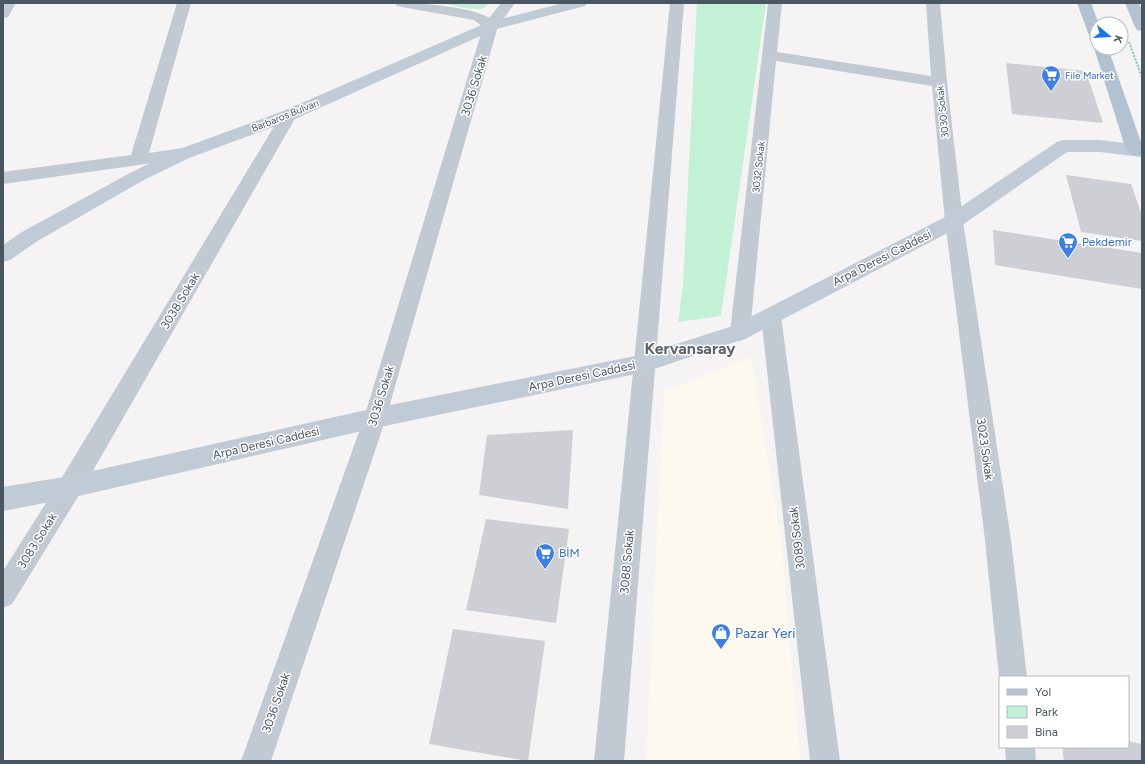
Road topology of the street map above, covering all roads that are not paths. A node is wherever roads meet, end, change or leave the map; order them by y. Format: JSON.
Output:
{"nodes":[{"id":1,"x":10,"y":3,"type":"edge"},
{"id":2,"x":184,"y":3,"type":"edge"},
{"id":3,"x":402,"y":3,"type":"edge"},
{"id":4,"x":508,"y":3,"type":"edge"},
{"id":5,"x":580,"y":3,"type":"edge"},
{"id":6,"x":677,"y":3,"type":"edge"},
{"id":7,"x":776,"y":3,"type":"edge"},
{"id":8,"x":933,"y":3,"type":"edge"},
{"id":9,"x":1084,"y":3,"type":"edge"},
{"id":10,"x":1132,"y":3,"type":"edge"},
{"id":11,"x":3,"y":14,"type":"edge"},
{"id":12,"x":1089,"y":16,"type":"edge"},
{"id":13,"x":491,"y":26,"type":"junction"},
{"id":14,"x":1142,"y":27,"type":"edge"},
{"id":15,"x":770,"y":55,"type":"junction"},
{"id":16,"x":1104,"y":56,"type":"edge"},
{"id":17,"x":939,"y":82,"type":"junction"},
{"id":18,"x":289,"y":115,"type":"junction"},
{"id":19,"x":1138,"y":150,"type":"edge"},
{"id":20,"x":183,"y":154,"type":"junction"},
{"id":21,"x":138,"y":160,"type":"junction"},
{"id":22,"x":3,"y":178,"type":"edge"},
{"id":23,"x":954,"y":221,"type":"junction"},
{"id":24,"x":3,"y":255,"type":"edge"},
{"id":25,"x":771,"y":316,"type":"junction"},
{"id":26,"x":740,"y":332,"type":"junction"},
{"id":27,"x":645,"y":363,"type":"junction"},
{"id":28,"x":375,"y":418,"type":"junction"},
{"id":29,"x":70,"y":488,"type":"junction"},
{"id":30,"x":3,"y":499,"type":"edge"},
{"id":31,"x":3,"y":595,"type":"edge"},
{"id":32,"x":1013,"y":676,"type":"edge"},
{"id":33,"x":1020,"y":748,"type":"edge"},
{"id":34,"x":256,"y":761,"type":"edge"},
{"id":35,"x":609,"y":761,"type":"edge"},
{"id":36,"x":825,"y":761,"type":"edge"},
{"id":37,"x":1022,"y":761,"type":"edge"}],
"edges":[{"from":1,"to":11,"type":"street"},
{"from":2,"to":21,"type":"street"},
{"from":3,"to":13,"type":"street"},
{"from":4,"to":13,"type":"street","name":"3036 Sokak"},
{"from":5,"to":13,"type":"street","name":"Barbaros Bulvarı"},
{"from":6,"to":27,"type":"street","name":"3088 Sokak"},
{"from":7,"to":15,"type":"street","name":"3032 Sokak"},
{"from":8,"to":17,"type":"street","name":"3030 Sokak"},
{"from":9,"to":12,"type":"main road"},
{"from":10,"to":14,"type":"main road"},
{"from":13,"to":18,"type":"street","name":"Barbaros Bulvarı"},
{"from":13,"to":28,"type":"street","name":"3036 Sokak"},
{"from":15,"to":17,"type":"street"},
{"from":15,"to":26,"type":"street","name":"3032 Sokak"},
{"from":16,"to":19,"type":"main road"},
{"from":17,"to":23,"type":"street","name":"3030 Sokak"},
{"from":18,"to":20,"type":"street","name":"Barbaros Bulvarı"},
{"from":18,"to":29,"type":"street","name":"3038 Sokak"},
{"from":19,"to":23,"type":"street","name":"Arpa Deresi Caddesi"},
{"from":20,"to":21,"type":"street"},
{"from":20,"to":24,"type":"street","name":"Barbaros Bulvarı"},
{"from":21,"to":22,"type":"street"},
{"from":23,"to":25,"type":"street","name":"Arpa Deresi Caddesi"},
{"from":23,"to":32,"type":"street","name":"3023 Sokak"},
{"from":25,"to":26,"type":"street","name":"Arpa Deresi Caddesi"},
{"from":25,"to":36,"type":"street","name":"3089 Sokak"},
{"from":26,"to":27,"type":"street","name":"Arpa Deresi Caddesi"},
{"from":27,"to":28,"type":"street","name":"Arpa Deresi Caddesi"},
{"from":27,"to":35,"type":"street","name":"3088 Sokak"},
{"from":28,"to":29,"type":"street","name":"Arpa Deresi Caddesi"},
{"from":28,"to":34,"type":"street","name":"3036 Sokak"},
{"from":29,"to":30,"type":"street","name":"Arpa Deresi Caddesi"},
{"from":29,"to":31,"type":"street","name":"3083 Sokak"},
{"from":33,"to":37,"type":"street"}]}
